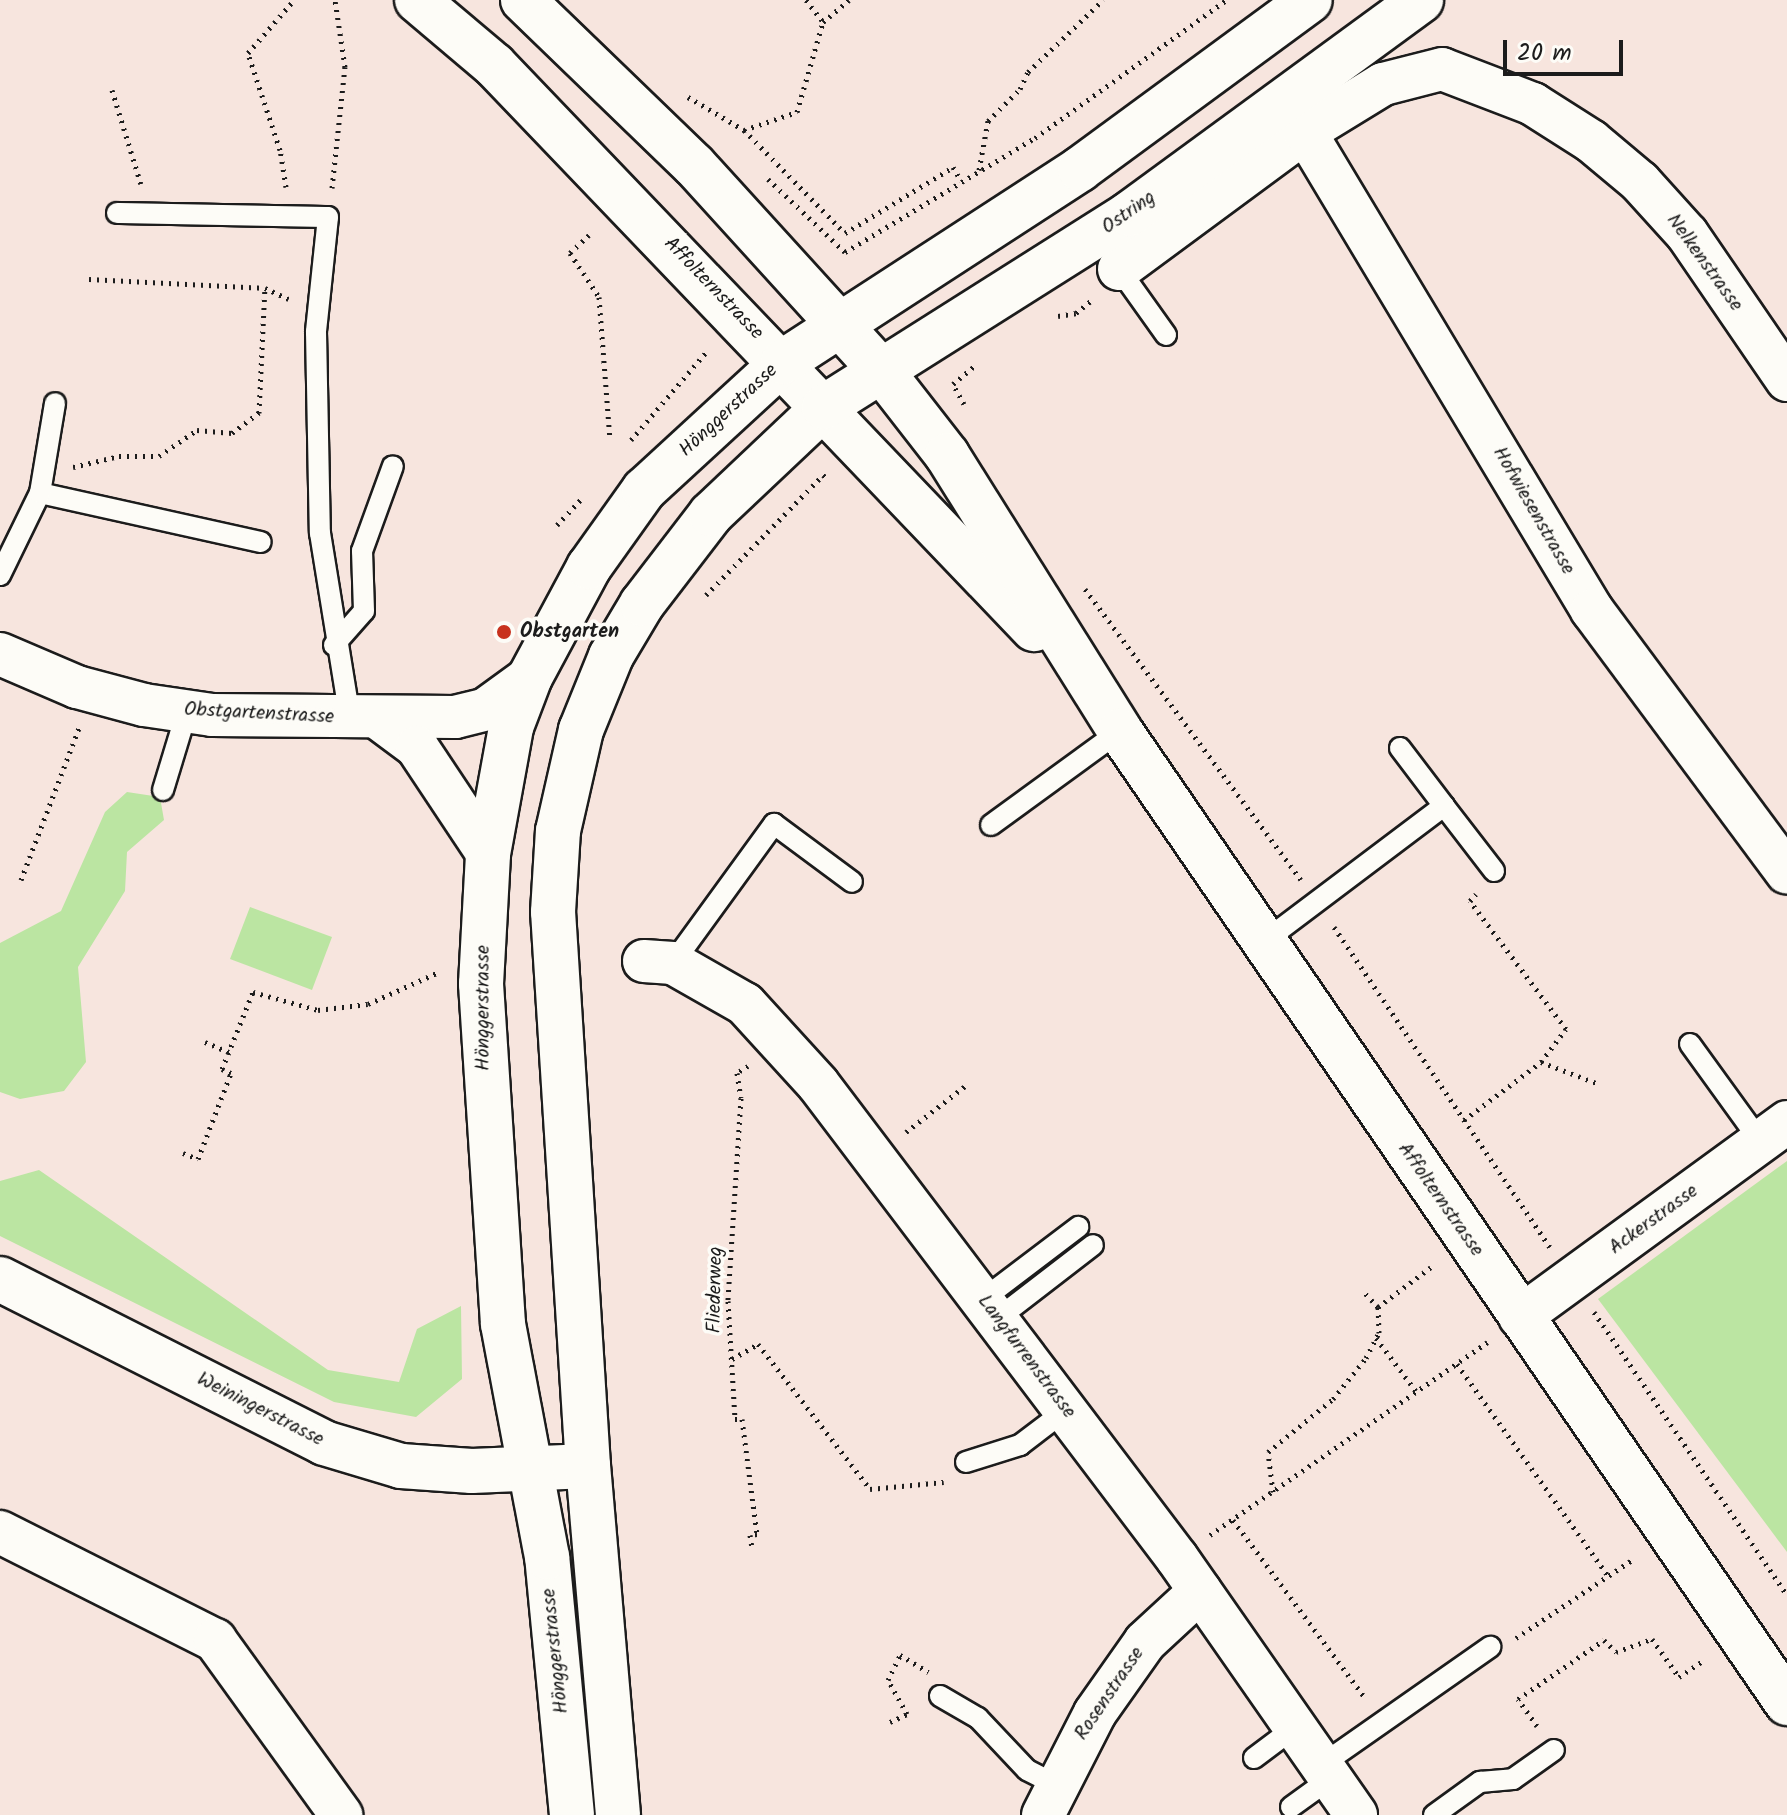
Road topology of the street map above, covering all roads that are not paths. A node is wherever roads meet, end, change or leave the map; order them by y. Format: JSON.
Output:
{"nodes":[{"id":1,"x":417,"y":0,"type":"edge"},
{"id":2,"x":523,"y":0,"type":"edge"},
{"id":3,"x":1310,"y":0,"type":"edge"},
{"id":4,"x":1421,"y":0,"type":"edge"},
{"id":5,"x":1305,"y":132,"type":"junction"},
{"id":6,"x":117,"y":213,"type":"dead end"},
{"id":7,"x":1119,"y":269,"type":"joint"},
{"id":8,"x":840,"y":325,"type":"junction"},
{"id":9,"x":1166,"y":335,"type":"dead end"},
{"id":10,"x":783,"y":362,"type":"junction"},
{"id":11,"x":884,"y":374,"type":"junction"},
{"id":12,"x":1787,"y":380,"type":"edge"},
{"id":13,"x":55,"y":403,"type":"dead end"},
{"id":14,"x":824,"y":407,"type":"junction"},
{"id":15,"x":393,"y":466,"type":"dead end"},
{"id":16,"x":42,"y":484,"type":"junction"},
{"id":17,"x":261,"y":542,"type":"dead end"},
{"id":18,"x":0,"y":575,"type":"edge"},
{"id":19,"x":334,"y":645,"type":"junction"},
{"id":20,"x":0,"y":654,"type":"edge"},
{"id":21,"x":530,"y":677,"type":"junction"},
{"id":22,"x":1096,"y":695,"type":"junction"},
{"id":23,"x":187,"y":711,"type":"junction"},
{"id":24,"x":366,"y":720,"type":"junction"},
{"id":25,"x":1120,"y":731,"type":"junction"},
{"id":26,"x":1400,"y":748,"type":"dead end"},
{"id":27,"x":163,"y":790,"type":"dead end"},
{"id":28,"x":1444,"y":806,"type":"junction"},
{"id":29,"x":991,"y":825,"type":"dead end"},
{"id":30,"x":488,"y":854,"type":"junction"},
{"id":31,"x":1494,"y":871,"type":"dead end"},
{"id":32,"x":1787,"y":873,"type":"edge"},
{"id":33,"x":852,"y":882,"type":"dead end"},
{"id":34,"x":1262,"y":943,"type":"junction"},
{"id":35,"x":659,"y":962,"type":"joint"},
{"id":36,"x":1690,"y":1044,"type":"dead end"},
{"id":37,"x":1774,"y":1132,"type":"edge"},
{"id":38,"x":1078,"y":1227,"type":"dead end"},
{"id":39,"x":1093,"y":1245,"type":"dead end"},
{"id":40,"x":0,"y":1279,"type":"edge"},
{"id":41,"x":990,"y":1310,"type":"junction"},
{"id":42,"x":1520,"y":1317,"type":"junction"},
{"id":43,"x":1066,"y":1410,"type":"junction"},
{"id":44,"x":966,"y":1462,"type":"dead end"},
{"id":45,"x":588,"y":1466,"type":"junction"},
{"id":46,"x":530,"y":1468,"type":"junction"},
{"id":47,"x":0,"y":1532,"type":"edge"},
{"id":48,"x":1200,"y":1591,"type":"junction"},
{"id":49,"x":1490,"y":1647,"type":"road end"},
{"id":50,"x":940,"y":1696,"type":"dead end"},
{"id":51,"x":1787,"y":1703,"type":"edge"},
{"id":52,"x":1294,"y":1728,"type":"junction"},
{"id":53,"x":1554,"y":1750,"type":"road end"},
{"id":54,"x":1254,"y":1758,"type":"dead end"},
{"id":55,"x":1325,"y":1772,"type":"junction"},
{"id":56,"x":1050,"y":1800,"type":"edge"},
{"id":57,"x":1291,"y":1807,"type":"dead end"},
{"id":58,"x":341,"y":1815,"type":"edge"},
{"id":59,"x":572,"y":1815,"type":"edge"},
{"id":60,"x":618,"y":1815,"type":"edge"},
{"id":61,"x":1356,"y":1815,"type":"edge"},
{"id":62,"x":1434,"y":1815,"type":"edge"}],
"edges":[{"from":1,"to":10,"type":"main road","name":"Affolternstrasse"},
{"from":2,"to":8,"type":"main road","name":"Affolternstrasse"},
{"from":3,"to":8,"type":"main road"},
{"from":4,"to":11,"type":"main road","name":"Ostring"},
{"from":5,"to":7,"type":"street"},
{"from":5,"to":12,"type":"street","name":"Nelkenstrasse"},
{"from":5,"to":32,"type":"street","name":"Hofwiesenstrasse"},
{"from":6,"to":19,"type":"lane"},
{"from":7,"to":9,"type":"lane"},
{"from":8,"to":10,"type":"main road","name":"Hönggerstrasse"},
{"from":8,"to":11,"type":"main road","name":"Affolternstrasse"},
{"from":10,"to":14,"type":"main road","name":"Affolternstrasse"},
{"from":10,"to":21,"type":"main road","name":"Hönggerstrasse"},
{"from":11,"to":14,"type":"main road","name":"Ostring"},
{"from":11,"to":22,"type":"main road","name":"Affolternstrasse"},
{"from":13,"to":16,"type":"lane"},
{"from":14,"to":22,"type":"main road","name":"Affolternstrasse"},
{"from":14,"to":45,"type":"main road"},
{"from":15,"to":19,"type":"lane"},
{"from":16,"to":17,"type":"lane"},
{"from":16,"to":18,"type":"lane"},
{"from":19,"to":24,"type":"lane"},
{"from":20,"to":23,"type":"street","name":"Obstgartenstrasse"},
{"from":21,"to":24,"type":"street","name":"Obstgartenstrasse"},
{"from":21,"to":30,"type":"main road","name":"Hönggerstrasse"},
{"from":22,"to":25,"type":"main road","name":"Affolternstrasse"},
{"from":23,"to":24,"type":"street","name":"Obstgartenstrasse"},
{"from":23,"to":27,"type":"lane"},
{"from":24,"to":30,"type":"street"},
{"from":25,"to":29,"type":"lane"},
{"from":25,"to":34,"type":"main road","name":"Affolternstrasse"},
{"from":26,"to":28,"type":"lane"},
{"from":28,"to":31,"type":"lane"},
{"from":28,"to":34,"type":"lane"},
{"from":30,"to":46,"type":"main road","name":"Hönggerstrasse"},
{"from":33,"to":35,"type":"lane"},
{"from":34,"to":42,"type":"main road","name":"Affolternstrasse"},
{"from":35,"to":41,"type":"street","name":"Langfurrenstrasse"},
{"from":36,"to":37,"type":"lane"},
{"from":37,"to":42,"type":"street","name":"Ackerstrasse"},
{"from":38,"to":41,"type":"lane"},
{"from":39,"to":41,"type":"lane"},
{"from":40,"to":46,"type":"main road","name":"Weiningerstrasse"},
{"from":41,"to":43,"type":"street","name":"Langfurrenstrasse"},
{"from":42,"to":51,"type":"main road","name":"Affolternstrasse"},
{"from":43,"to":44,"type":"lane"},
{"from":43,"to":48,"type":"street","name":"Langfurrenstrasse"},
{"from":45,"to":46,"type":"main road","name":"Weiningerstrasse"},
{"from":45,"to":60,"type":"main road"},
{"from":46,"to":59,"type":"main road","name":"Hönggerstrasse"},
{"from":47,"to":58,"type":"street"},
{"from":48,"to":52,"type":"street","name":"Langfurrenstrasse"},
{"from":48,"to":56,"type":"street","name":"Rosenstrasse"},
{"from":49,"to":55,"type":"lane"},
{"from":50,"to":56,"type":"lane"},
{"from":52,"to":54,"type":"lane"},
{"from":52,"to":55,"type":"street","name":"Langfurrenstrasse"},
{"from":53,"to":62,"type":"lane"},
{"from":55,"to":57,"type":"lane"},
{"from":55,"to":61,"type":"street","name":"Langfurrenstrasse"}]}
